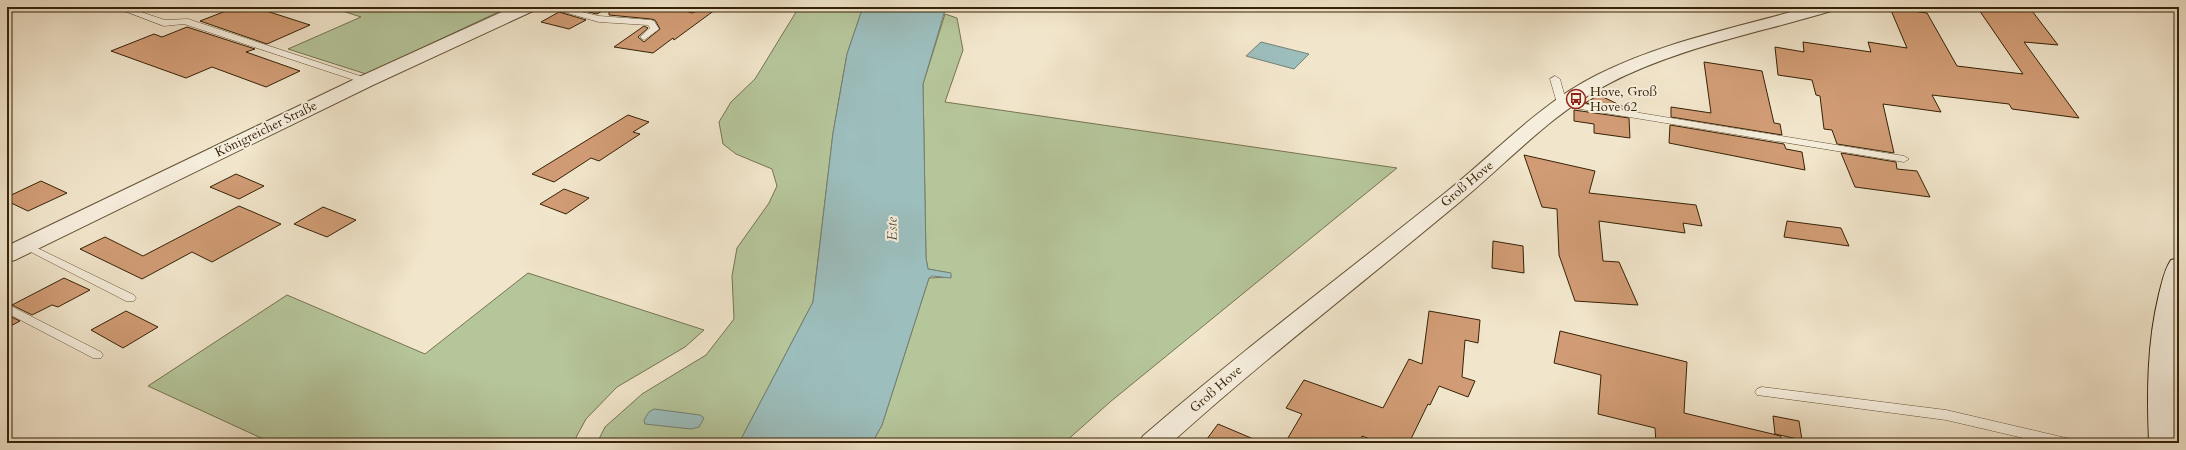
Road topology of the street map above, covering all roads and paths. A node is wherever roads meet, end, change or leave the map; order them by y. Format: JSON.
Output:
{"nodes":[{"id":1,"x":118,"y":7,"type":"edge"},
{"id":2,"x":527,"y":7,"type":"edge"},
{"id":3,"x":550,"y":7,"type":"edge"},
{"id":4,"x":678,"y":7,"type":"edge"},
{"id":5,"x":1825,"y":7,"type":"edge"},
{"id":6,"x":692,"y":10,"type":"dead end"},
{"id":7,"x":644,"y":37,"type":"dead end"},
{"id":8,"x":1555,"y":79,"type":"dead end"},
{"id":9,"x":366,"y":81,"type":"junction"},
{"id":10,"x":1562,"y":103,"type":"junction"},
{"id":11,"x":1904,"y":159,"type":"dead end"},
{"id":12,"x":27,"y":246,"type":"junction"},
{"id":13,"x":7,"y":255,"type":"edge"},
{"id":14,"x":2179,"y":265,"type":"edge"},
{"id":15,"x":130,"y":298,"type":"dead end"},
{"id":16,"x":7,"y":308,"type":"edge"},
{"id":17,"x":97,"y":355,"type":"dead end"},
{"id":18,"x":1762,"y":392,"type":"dead end"},
{"id":19,"x":1153,"y":443,"type":"edge"},
{"id":20,"x":2066,"y":443,"type":"edge"},
{"id":21,"x":2163,"y":443,"type":"edge"}],
"edges":[{"from":1,"to":9,"type":"lane"},
{"from":2,"to":9,"type":"street","name":"Königreicher Straße"},
{"from":3,"to":7,"type":"lane"},
{"from":4,"to":6,"type":"lane"},
{"from":5,"to":10,"type":"street","name":"Groß Hove"},
{"from":8,"to":10,"type":"lane"},
{"from":9,"to":12,"type":"street","name":"Königreicher Straße"},
{"from":10,"to":11,"type":"lane"},
{"from":10,"to":19,"type":"street","name":"Groß Hove"},
{"from":12,"to":13,"type":"street","name":"Königreicher Straße"},
{"from":12,"to":15,"type":"lane"},
{"from":14,"to":21,"type":"street"},
{"from":16,"to":17,"type":"lane"},
{"from":18,"to":20,"type":"lane"}]}
